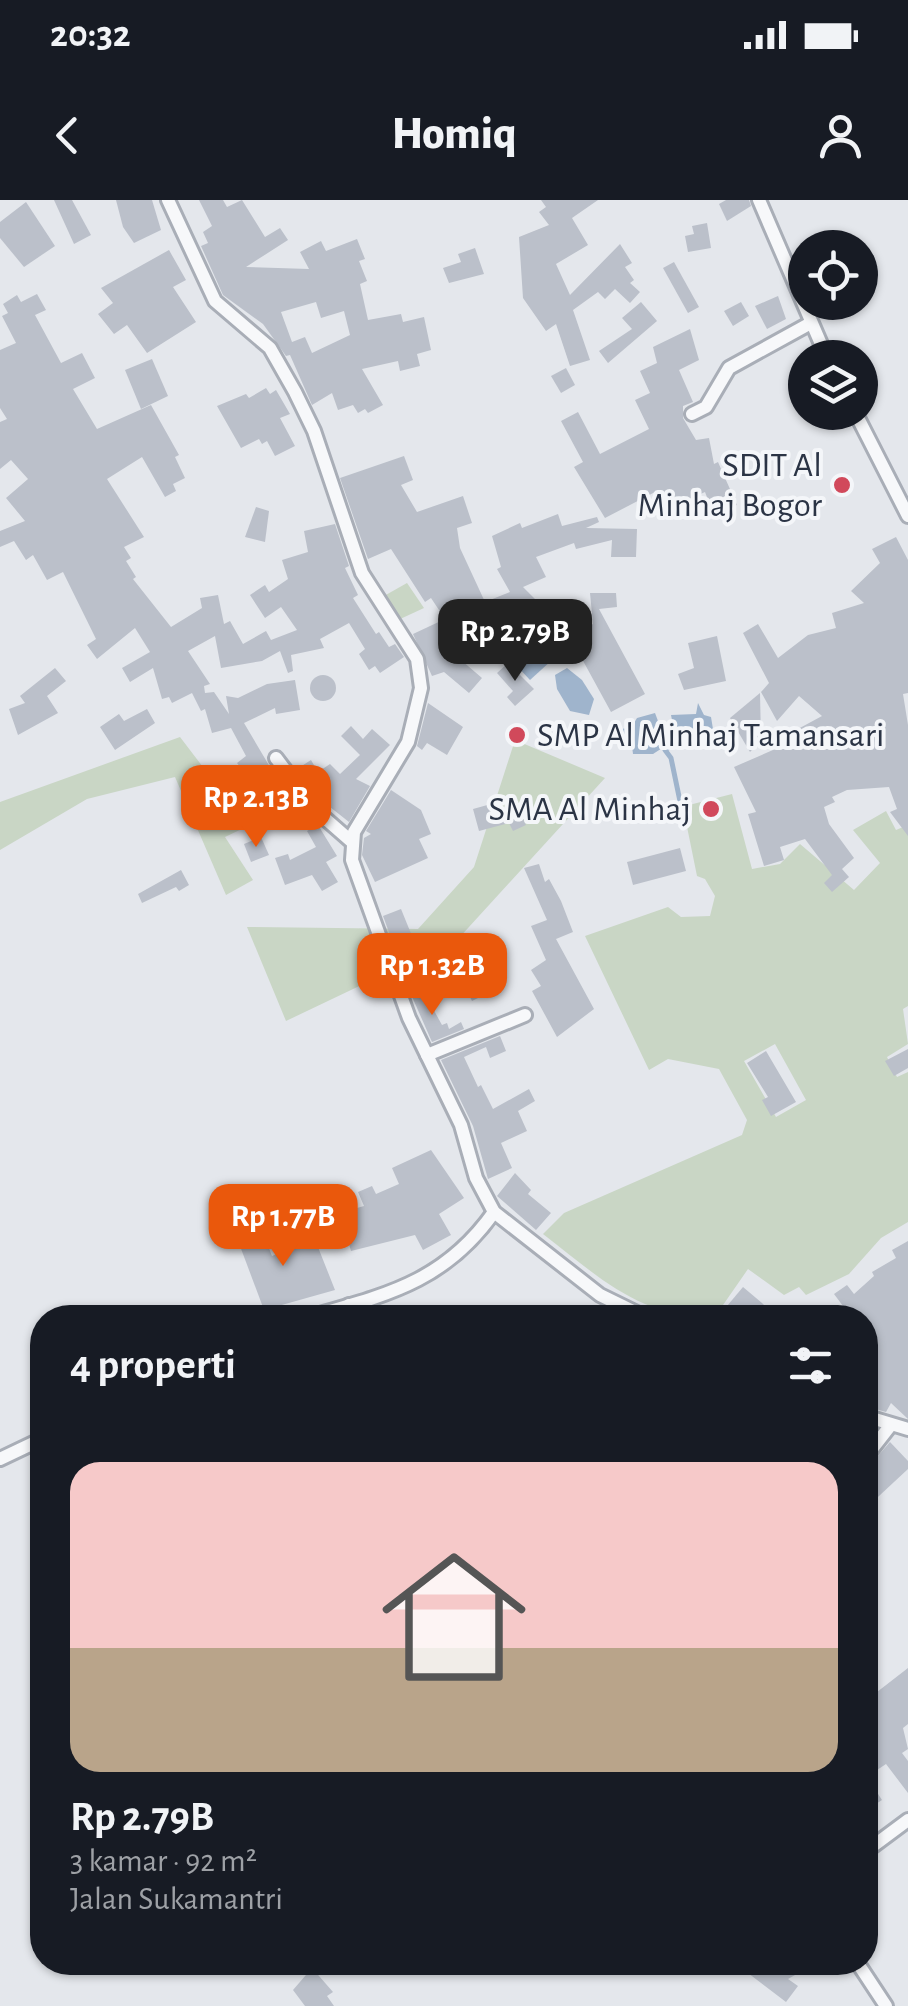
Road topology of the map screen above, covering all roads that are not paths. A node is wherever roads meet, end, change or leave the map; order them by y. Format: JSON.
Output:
{"nodes":[{"id":1,"x":168,"y":200,"type":"edge"},
{"id":2,"x":759,"y":200,"type":"edge"},
{"id":3,"x":810,"y":324,"type":"junction"},
{"id":4,"x":818,"y":340,"type":"edge"},
{"id":5,"x":692,"y":414,"type":"dead end"},
{"id":6,"x":864,"y":430,"type":"edge"},
{"id":7,"x":908,"y":516,"type":"edge"},
{"id":8,"x":276,"y":758,"type":"dead end"},
{"id":9,"x":352,"y":842,"type":"junction"},
{"id":10,"x":526,"y":1015,"type":"dead end"},
{"id":11,"x":427,"y":1055,"type":"junction"},
{"id":12,"x":494,"y":1212,"type":"junction"},
{"id":13,"x":350,"y":1305,"type":"edge"},
{"id":14,"x":621,"y":1305,"type":"edge"},
{"id":15,"x":878,"y":1421,"type":"edge"},
{"id":16,"x":890,"y":1426,"type":"junction"},
{"id":17,"x":908,"y":1430,"type":"edge"},
{"id":18,"x":878,"y":1441,"type":"edge"},
{"id":19,"x":30,"y":1445,"type":"edge"},
{"id":20,"x":0,"y":1460,"type":"edge"},
{"id":21,"x":908,"y":1820,"type":"edge"},
{"id":22,"x":878,"y":1842,"type":"edge"},
{"id":23,"x":866,"y":1975,"type":"edge"},
{"id":24,"x":886,"y":2006,"type":"edge"}],
"edges":[{"from":1,"to":9,"type":"street"},
{"from":2,"to":3,"type":"street"},
{"from":3,"to":4,"type":"street"},
{"from":3,"to":5,"type":"street"},
{"from":6,"to":7,"type":"street"},
{"from":8,"to":9,"type":"street"},
{"from":9,"to":11,"type":"street"},
{"from":10,"to":11,"type":"street"},
{"from":11,"to":12,"type":"street"},
{"from":12,"to":13,"type":"street"},
{"from":12,"to":14,"type":"street"},
{"from":15,"to":16,"type":"street"},
{"from":16,"to":17,"type":"street"},
{"from":16,"to":18,"type":"street"},
{"from":19,"to":20,"type":"street"},
{"from":21,"to":22,"type":"street"},
{"from":23,"to":24,"type":"street"}]}
